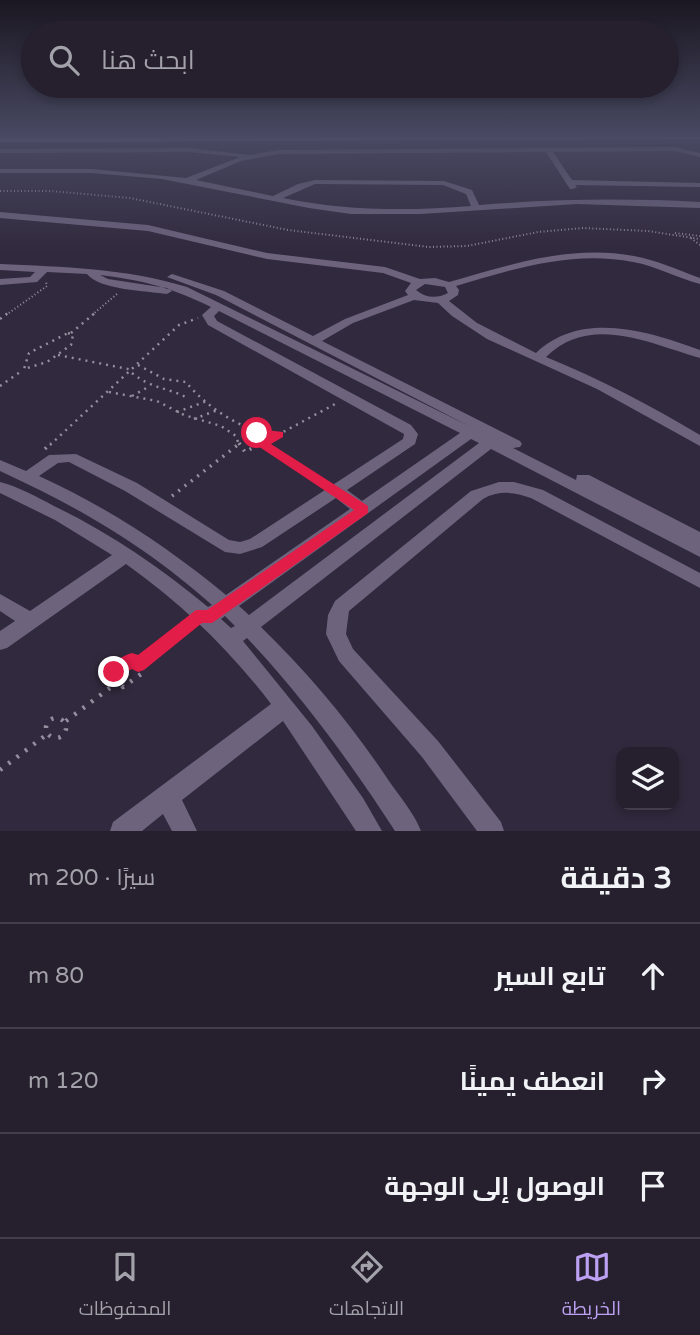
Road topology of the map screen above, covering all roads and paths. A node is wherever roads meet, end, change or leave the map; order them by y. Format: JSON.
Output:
{"nodes":[{"id":1,"x":128,"y":175,"type":"edge"},
{"id":2,"x":201,"y":175,"type":"edge"},
{"id":3,"x":565,"y":175,"type":"edge"},
{"id":4,"x":188,"y":180,"type":"junction"},
{"id":5,"x":569,"y":182,"type":"junction"},
{"id":6,"x":700,"y":185,"type":"edge"},
{"id":7,"x":0,"y":191,"type":"edge"},
{"id":8,"x":274,"y":199,"type":"junction"},
{"id":9,"x":583,"y":202,"type":"junction"},
{"id":10,"x":700,"y":205,"type":"edge"},
{"id":11,"x":477,"y":209,"type":"junction"},
{"id":12,"x":0,"y":215,"type":"edge"},
{"id":13,"x":671,"y":234,"type":"junction"},
{"id":14,"x":691,"y":237,"type":"junction"},
{"id":15,"x":700,"y":237,"type":"edge"},
{"id":16,"x":700,"y":244,"type":"edge"},
{"id":17,"x":0,"y":260,"type":"edge"},
{"id":18,"x":0,"y":267,"type":"edge"},
{"id":19,"x":45,"y":268,"type":"junction"},
{"id":20,"x":91,"y":271,"type":"junction"},
{"id":21,"x":33,"y":280,"type":"junction"},
{"id":22,"x":700,"y":281,"type":"edge"},
{"id":23,"x":0,"y":282,"type":"edge"},
{"id":24,"x":418,"y":282,"type":"junction"},
{"id":25,"x":449,"y":285,"type":"junction"},
{"id":26,"x":128,"y":286,"type":"junction"},
{"id":27,"x":183,"y":289,"type":"junction"},
{"id":28,"x":414,"y":296,"type":"junction"},
{"id":29,"x":441,"y":300,"type":"junction"},
{"id":30,"x":219,"y":306,"type":"junction"},
{"id":31,"x":207,"y":318,"type":"junction"},
{"id":32,"x":0,"y":319,"type":"edge"},
{"id":33,"x":70,"y":333,"type":"junction"},
{"id":34,"x":313,"y":341,"type":"junction"},
{"id":35,"x":700,"y":354,"type":"edge"},
{"id":36,"x":58,"y":355,"type":"junction"},
{"id":37,"x":538,"y":358,"type":"junction"},
{"id":38,"x":138,"y":365,"type":"junction"},
{"id":39,"x":24,"y":369,"type":"junction"},
{"id":40,"x":132,"y":371,"type":"junction"},
{"id":41,"x":357,"y":377,"type":"junction"},
{"id":42,"x":0,"y":386,"type":"edge"},
{"id":43,"x":149,"y":386,"type":"junction"},
{"id":44,"x":109,"y":392,"type":"junction"},
{"id":45,"x":341,"y":393,"type":"junction"},
{"id":46,"x":132,"y":396,"type":"junction"},
{"id":47,"x":407,"y":396,"type":"junction"},
{"id":48,"x":188,"y":398,"type":"dead end"},
{"id":49,"x":208,"y":401,"type":"junction"},
{"id":50,"x":221,"y":409,"type":"junction"},
{"id":51,"x":177,"y":412,"type":"junction"},
{"id":52,"x":194,"y":419,"type":"junction"},
{"id":53,"x":475,"y":430,"type":"junction"},
{"id":54,"x":279,"y":435,"type":"junction"},
{"id":55,"x":494,"y":439,"type":"junction"},
{"id":56,"x":700,"y":441,"type":"edge"},
{"id":57,"x":240,"y":443,"type":"junction"},
{"id":58,"x":262,"y":444,"type":"junction"},
{"id":59,"x":0,"y":465,"type":"edge"},
{"id":60,"x":24,"y":475,"type":"junction"},
{"id":61,"x":0,"y":487,"type":"edge"},
{"id":62,"x":336,"y":490,"type":"junction"},
{"id":63,"x":162,"y":505,"type":"junction"},
{"id":64,"x":363,"y":510,"type":"junction"},
{"id":65,"x":700,"y":539,"type":"edge"},
{"id":66,"x":700,"y":551,"type":"edge"},
{"id":67,"x":124,"y":555,"type":"junction"},
{"id":68,"x":700,"y":581,"type":"edge"},
{"id":69,"x":0,"y":601,"type":"edge"},
{"id":70,"x":227,"y":604,"type":"junction"},
{"id":71,"x":204,"y":616,"type":"junction"},
{"id":72,"x":29,"y":621,"type":"junction"},
{"id":73,"x":249,"y":626,"type":"junction"},
{"id":74,"x":230,"y":640,"type":"junction"},
{"id":75,"x":0,"y":642,"type":"edge"},
{"id":76,"x":138,"y":664,"type":"junction"},
{"id":77,"x":119,"y":681,"type":"junction"},
{"id":78,"x":284,"y":707,"type":"junction"},
{"id":79,"x":66,"y":721,"type":"junction"},
{"id":80,"x":46,"y":735,"type":"junction"},
{"id":81,"x":0,"y":770,"type":"edge"},
{"id":82,"x":167,"y":797,"type":"junction"},
{"id":83,"x":122,"y":831,"type":"edge"},
{"id":84,"x":185,"y":831,"type":"edge"},
{"id":85,"x":370,"y":831,"type":"edge"},
{"id":86,"x":409,"y":831,"type":"edge"},
{"id":87,"x":492,"y":831,"type":"edge"}],
"edges":[{"from":1,"to":4,"type":"street"},
{"from":2,"to":4,"type":"street"},
{"from":3,"to":5,"type":"street"},
{"from":4,"to":8,"type":"street"},
{"from":5,"to":6,"type":"street"},
{"from":5,"to":9,"type":"street"},
{"from":7,"to":13,"type":"path"},
{"from":8,"to":11,"type":"street"},
{"from":8,"to":11,"type":"street"},
{"from":9,"to":10,"type":"street"},
{"from":9,"to":11,"type":"street"},
{"from":12,"to":24,"type":"street"},
{"from":13,"to":14,"type":"path"},
{"from":13,"to":15,"type":"path"},
{"from":14,"to":15,"type":"path"},
{"from":14,"to":16,"type":"path"},
{"from":17,"to":34,"type":"street"},
{"from":18,"to":19,"type":"street"},
{"from":19,"to":20,"type":"street"},
{"from":19,"to":21,"type":"street"},
{"from":20,"to":26,"type":"street"},
{"from":20,"to":27,"type":"street"},
{"from":21,"to":23,"type":"street"},
{"from":21,"to":32,"type":"path"},
{"from":22,"to":25,"type":"street"},
{"from":24,"to":25,"type":"street"},
{"from":24,"to":28,"type":"street"},
{"from":25,"to":29,"type":"street"},
{"from":26,"to":27,"type":"street"},
{"from":26,"to":33,"type":"path"},
{"from":27,"to":30,"type":"street"},
{"from":28,"to":29,"type":"street"},
{"from":28,"to":34,"type":"street"},
{"from":29,"to":37,"type":"street"},
{"from":30,"to":31,"type":"street"},
{"from":30,"to":41,"type":"street"},
{"from":31,"to":38,"type":"path"},
{"from":31,"to":45,"type":"street"},
{"from":33,"to":36,"type":"path"},
{"from":33,"to":39,"type":"path"},
{"from":34,"to":47,"type":"street"},
{"from":35,"to":37,"type":"street"},
{"from":36,"to":39,"type":"path"},
{"from":36,"to":40,"type":"path"},
{"from":37,"to":56,"type":"street"},
{"from":38,"to":40,"type":"path"},
{"from":38,"to":49,"type":"path"},
{"from":39,"to":42,"type":"path"},
{"from":40,"to":43,"type":"path"},
{"from":40,"to":44,"type":"path"},
{"from":41,"to":45,"type":"street"},
{"from":41,"to":47,"type":"street"},
{"from":43,"to":46,"type":"path"},
{"from":43,"to":48,"type":"path"},
{"from":44,"to":46,"type":"path"},
{"from":44,"to":60,"type":"path"},
{"from":45,"to":54,"type":"path"},
{"from":45,"to":62,"type":"street"},
{"from":46,"to":51,"type":"path"},
{"from":47,"to":53,"type":"street"},
{"from":49,"to":50,"type":"path"},
{"from":49,"to":51,"type":"path"},
{"from":50,"to":52,"type":"path"},
{"from":50,"to":54,"type":"path"},
{"from":51,"to":52,"type":"path"},
{"from":52,"to":57,"type":"path"},
{"from":53,"to":55,"type":"street"},
{"from":53,"to":64,"type":"street"},
{"from":54,"to":58,"type":"path"},
{"from":55,"to":65,"type":"street"},
{"from":55,"to":66,"type":"street"},
{"from":55,"to":73,"type":"street"},
{"from":57,"to":58,"type":"path"},
{"from":57,"to":63,"type":"path"},
{"from":58,"to":62,"type":"path"},
{"from":59,"to":60,"type":"street"},
{"from":60,"to":63,"type":"street"},
{"from":60,"to":70,"type":"street"},
{"from":61,"to":67,"type":"street"},
{"from":62,"to":63,"type":"street"},
{"from":62,"to":64,"type":"street"},
{"from":64,"to":70,"type":"street"},
{"from":67,"to":71,"type":"street"},
{"from":67,"to":72,"type":"street"},
{"from":68,"to":87,"type":"street"},
{"from":69,"to":72,"type":"street"},
{"from":70,"to":71,"type":"street"},
{"from":70,"to":73,"type":"street"},
{"from":71,"to":74,"type":"street"},
{"from":71,"to":76,"type":"path"},
{"from":72,"to":75,"type":"street"},
{"from":73,"to":74,"type":"street"},
{"from":73,"to":86,"type":"street"},
{"from":74,"to":78,"type":"street"},
{"from":76,"to":77,"type":"path"},
{"from":76,"to":77,"type":"path"},
{"from":77,"to":79,"type":"path"},
{"from":78,"to":82,"type":"street"},
{"from":78,"to":85,"type":"street"},
{"from":79,"to":80,"type":"path"},
{"from":79,"to":80,"type":"path"},
{"from":80,"to":81,"type":"path"},
{"from":82,"to":83,"type":"street"},
{"from":82,"to":84,"type":"street"}]}
